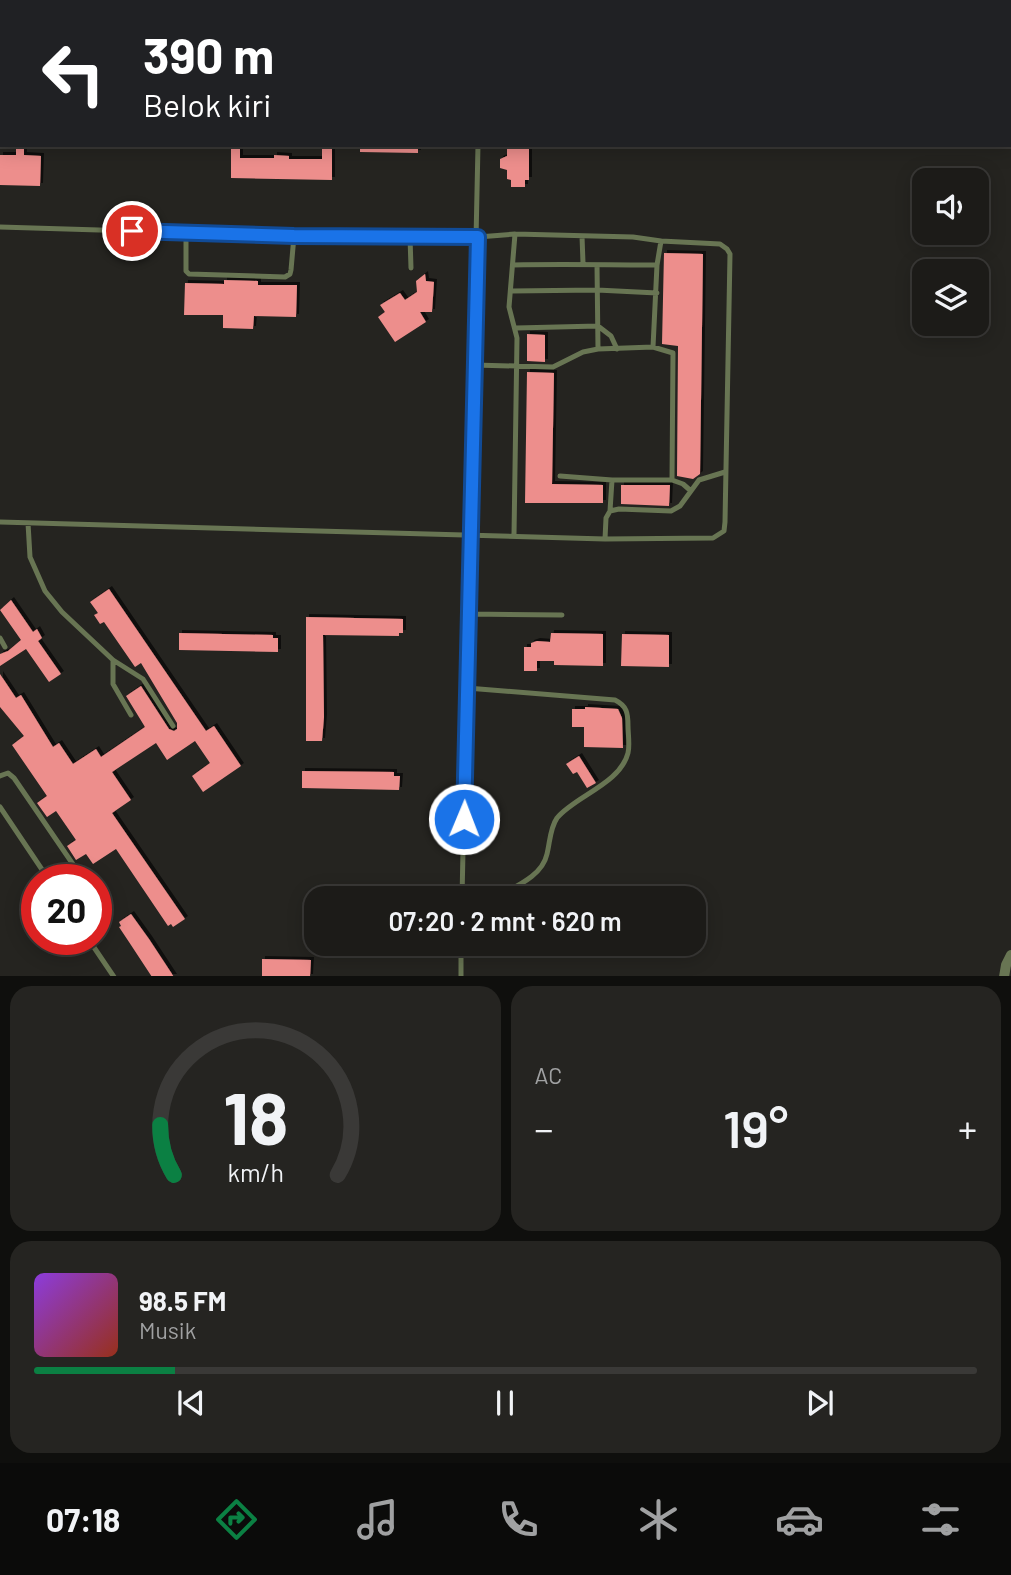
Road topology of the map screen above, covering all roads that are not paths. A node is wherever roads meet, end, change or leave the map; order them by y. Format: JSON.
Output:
{"nodes":[{"id":1,"x":478,"y":147,"type":"edge"},
{"id":2,"x":0,"y":227,"type":"edge"},
{"id":3,"x":186,"y":233,"type":"junction"},
{"id":4,"x":515,"y":234,"type":"junction"},
{"id":5,"x":294,"y":236,"type":"junction"},
{"id":6,"x":582,"y":236,"type":"junction"},
{"id":7,"x":410,"y":237,"type":"junction"},
{"id":8,"x":478,"y":237,"type":"junction"},
{"id":9,"x":661,"y":241,"type":"junction"},
{"id":10,"x":583,"y":263,"type":"junction"},
{"id":11,"x":513,"y":265,"type":"junction"},
{"id":12,"x":597,"y":265,"type":"junction"},
{"id":13,"x":657,"y":265,"type":"junction"},
{"id":14,"x":411,"y":268,"type":"dead end"},
{"id":15,"x":597,"y":290,"type":"junction"},
{"id":16,"x":512,"y":291,"type":"junction"},
{"id":17,"x":657,"y":293,"type":"junction"},
{"id":18,"x":598,"y":326,"type":"junction"},
{"id":19,"x":516,"y":328,"type":"junction"},
{"id":20,"x":653,"y":347,"type":"junction"},
{"id":21,"x":598,"y":349,"type":"junction"},
{"id":22,"x":617,"y":349,"type":"junction"},
{"id":23,"x":474,"y":365,"type":"junction"},
{"id":24,"x":517,"y":365,"type":"junction"},
{"id":25,"x":725,"y":472,"type":"junction"},
{"id":26,"x":560,"y":476,"type":"dead end"},
{"id":27,"x":612,"y":480,"type":"junction"},
{"id":28,"x":672,"y":480,"type":"junction"},
{"id":29,"x":691,"y":491,"type":"junction"},
{"id":30,"x":610,"y":511,"type":"junction"},
{"id":31,"x":0,"y":522,"type":"edge"},
{"id":32,"x":29,"y":523,"type":"junction"},
{"id":33,"x":472,"y":535,"type":"junction"},
{"id":34,"x":514,"y":535,"type":"junction"},
{"id":35,"x":605,"y":539,"type":"junction"},
{"id":36,"x":468,"y":614,"type":"junction"},
{"id":37,"x":562,"y":615,"type":"dead end"},
{"id":38,"x":0,"y":638,"type":"edge"},
{"id":39,"x":5,"y":647,"type":"dead end"},
{"id":40,"x":113,"y":660,"type":"junction"},
{"id":41,"x":467,"y":688,"type":"junction"},
{"id":42,"x":131,"y":715,"type":"dead end"},
{"id":43,"x":173,"y":726,"type":"dead end"},
{"id":44,"x":0,"y":776,"type":"edge"},
{"id":45,"x":0,"y":807,"type":"edge"},
{"id":46,"x":38,"y":864,"type":"edge"},
{"id":47,"x":73,"y":864,"type":"edge"},
{"id":48,"x":462,"y":886,"type":"edge"},
{"id":49,"x":517,"y":886,"type":"edge"},
{"id":50,"x":99,"y":955,"type":"edge"},
{"id":51,"x":1011,"y":955,"type":"edge"},
{"id":52,"x":461,"y":956,"type":"edge"},
{"id":53,"x":114,"y":976,"type":"edge"},
{"id":54,"x":461,"y":976,"type":"edge"},
{"id":55,"x":1004,"y":976,"type":"edge"}],
"edges":[{"from":1,"to":8,"type":"lane"},
{"from":2,"to":3,"type":"lane"},
{"from":3,"to":5,"type":"lane"},
{"from":3,"to":5,"type":"lane"},
{"from":4,"to":6,"type":"lane"},
{"from":4,"to":8,"type":"lane"},
{"from":4,"to":11,"type":"lane"},
{"from":5,"to":7,"type":"lane"},
{"from":6,"to":9,"type":"lane"},
{"from":6,"to":10,"type":"lane"},
{"from":7,"to":8,"type":"lane"},
{"from":7,"to":14,"type":"lane"},
{"from":8,"to":23,"type":"lane"},
{"from":9,"to":13,"type":"lane"},
{"from":9,"to":25,"type":"lane"},
{"from":10,"to":11,"type":"lane"},
{"from":10,"to":12,"type":"lane"},
{"from":11,"to":16,"type":"lane"},
{"from":12,"to":13,"type":"lane"},
{"from":12,"to":15,"type":"lane"},
{"from":13,"to":17,"type":"lane"},
{"from":15,"to":16,"type":"lane"},
{"from":15,"to":17,"type":"lane"},
{"from":15,"to":18,"type":"lane"},
{"from":16,"to":19,"type":"lane"},
{"from":17,"to":20,"type":"lane"},
{"from":18,"to":19,"type":"lane"},
{"from":18,"to":21,"type":"lane"},
{"from":18,"to":22,"type":"lane"},
{"from":19,"to":24,"type":"lane"},
{"from":20,"to":22,"type":"lane"},
{"from":20,"to":28,"type":"lane"},
{"from":21,"to":22,"type":"lane"},
{"from":21,"to":24,"type":"lane"},
{"from":23,"to":24,"type":"lane"},
{"from":23,"to":33,"type":"lane"},
{"from":24,"to":34,"type":"lane"},
{"from":25,"to":29,"type":"lane"},
{"from":25,"to":35,"type":"lane"},
{"from":26,"to":27,"type":"lane"},
{"from":27,"to":28,"type":"lane"},
{"from":27,"to":30,"type":"lane"},
{"from":28,"to":29,"type":"lane"},
{"from":29,"to":30,"type":"lane"},
{"from":30,"to":35,"type":"lane"},
{"from":31,"to":32,"type":"lane"},
{"from":32,"to":33,"type":"lane"},
{"from":32,"to":40,"type":"lane"},
{"from":33,"to":34,"type":"lane"},
{"from":33,"to":36,"type":"lane"},
{"from":34,"to":35,"type":"lane"},
{"from":36,"to":37,"type":"lane"},
{"from":36,"to":41,"type":"lane"},
{"from":38,"to":39,"type":"lane"},
{"from":40,"to":42,"type":"lane"},
{"from":40,"to":43,"type":"lane"},
{"from":41,"to":48,"type":"lane"},
{"from":41,"to":49,"type":"lane"},
{"from":44,"to":47,"type":"lane"},
{"from":45,"to":46,"type":"lane"},
{"from":50,"to":53,"type":"lane"},
{"from":51,"to":55,"type":"street"},
{"from":52,"to":54,"type":"lane"}]}
